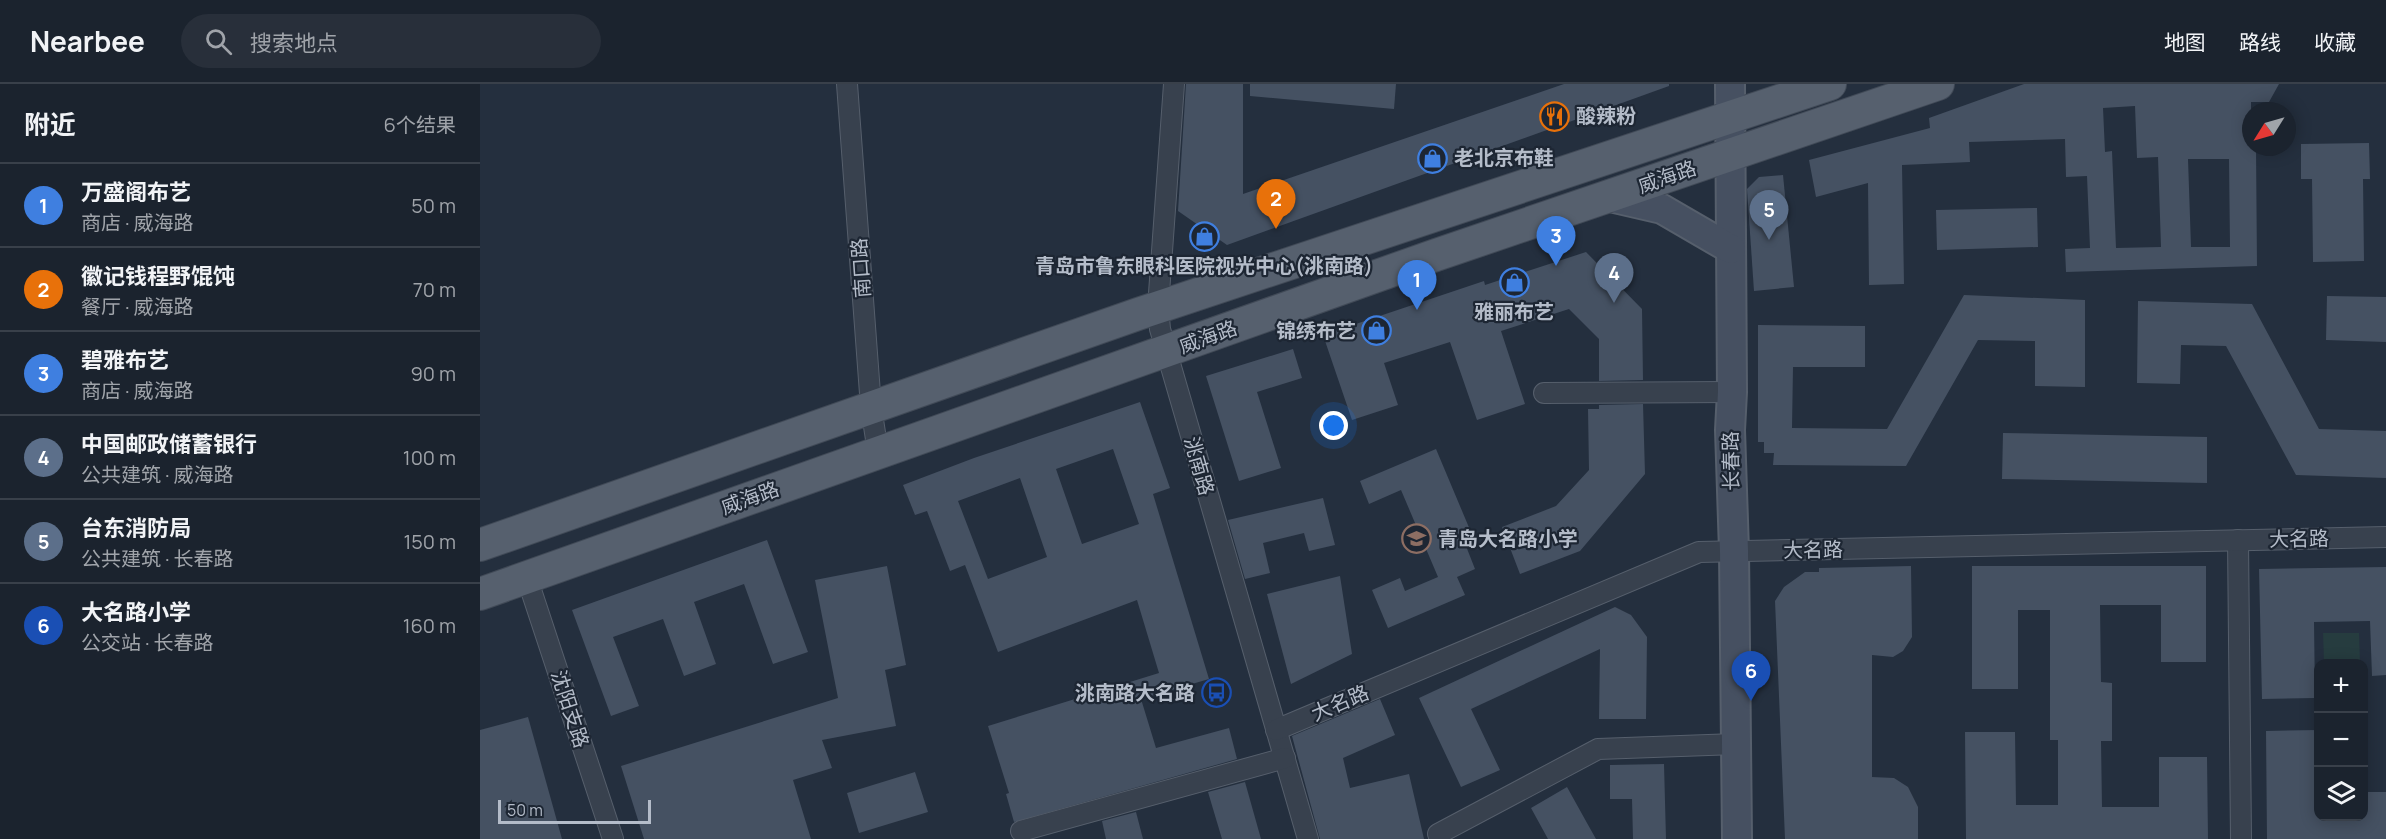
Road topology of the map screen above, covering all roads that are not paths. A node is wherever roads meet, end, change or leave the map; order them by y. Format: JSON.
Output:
{"nodes":[{"id":1,"x":847,"y":84,"type":"edge"},
{"id":2,"x":1174,"y":84,"type":"edge"},
{"id":3,"x":1730,"y":84,"type":"edge"},
{"id":4,"x":1830,"y":84,"type":"edge"},
{"id":5,"x":1938,"y":84,"type":"edge"},
{"id":6,"x":1730,"y":119,"type":"junction"},
{"id":7,"x":1730,"y":155,"type":"junction"},
{"id":8,"x":1610,"y":197,"type":"junction"},
{"id":9,"x":1731,"y":249,"type":"junction"},
{"id":10,"x":1158,"y":307,"type":"junction"},
{"id":11,"x":1165,"y":353,"type":"junction"},
{"id":12,"x":1732,"y":392,"type":"junction"},
{"id":13,"x":1544,"y":393,"type":"dead end"},
{"id":14,"x":871,"y":407,"type":"junction"},
{"id":15,"x":878,"y":452,"type":"junction"},
{"id":16,"x":2386,"y":537,"type":"edge"},
{"id":17,"x":2238,"y":540,"type":"junction"},
{"id":18,"x":480,"y":545,"type":"edge"},
{"id":19,"x":1734,"y":551,"type":"junction"},
{"id":20,"x":526,"y":578,"type":"junction"},
{"id":21,"x":480,"y":594,"type":"edge"},
{"id":22,"x":1276,"y":730,"type":"junction"},
{"id":23,"x":1736,"y":744,"type":"junction"},
{"id":24,"x":1285,"y":758,"type":"junction"},
{"id":25,"x":1021,"y":831,"type":"dead end"},
{"id":26,"x":1438,"y":834,"type":"dead end"},
{"id":27,"x":613,"y":839,"type":"edge"},
{"id":28,"x":1308,"y":839,"type":"edge"},
{"id":29,"x":1737,"y":839,"type":"edge"},
{"id":30,"x":2241,"y":839,"type":"edge"}],
"edges":[{"from":1,"to":14,"type":"street","name":"南口路"},
{"from":2,"to":10,"type":"street","name":"洮南路"},
{"from":3,"to":6,"type":"main road","name":"长春路"},
{"from":4,"to":6,"type":"main road","name":"威海路"},
{"from":5,"to":7,"type":"main road","name":"威海路"},
{"from":6,"to":7,"type":"main road","name":"长春路"},
{"from":6,"to":10,"type":"main road","name":"威海路"},
{"from":7,"to":8,"type":"main road","name":"威海路"},
{"from":7,"to":9,"type":"main road","name":"长春路"},
{"from":8,"to":9,"type":"main road"},
{"from":8,"to":11,"type":"main road","name":"威海路"},
{"from":9,"to":12,"type":"main road","name":"长春路"},
{"from":10,"to":11,"type":"street","name":"洮南路"},
{"from":10,"to":14,"type":"main road","name":"威海路"},
{"from":11,"to":15,"type":"main road","name":"威海路"},
{"from":11,"to":22,"type":"street","name":"洮南路"},
{"from":12,"to":13,"type":"street"},
{"from":12,"to":19,"type":"main road","name":"长春路"},
{"from":14,"to":15,"type":"street","name":"南口路"},
{"from":14,"to":18,"type":"main road","name":"威海路"},
{"from":15,"to":20,"type":"main road","name":"威海路"},
{"from":16,"to":17,"type":"street","name":"大名路"},
{"from":17,"to":19,"type":"street","name":"大名路"},
{"from":17,"to":30,"type":"street"},
{"from":19,"to":22,"type":"street","name":"大名路"},
{"from":19,"to":23,"type":"main road","name":"长春路"},
{"from":20,"to":21,"type":"main road","name":"威海路"},
{"from":20,"to":27,"type":"street","name":"沈阳支路"},
{"from":22,"to":24,"type":"street","name":"洮南路"},
{"from":23,"to":26,"type":"street"},
{"from":23,"to":29,"type":"main road","name":"长春路"},
{"from":24,"to":25,"type":"street"},
{"from":24,"to":28,"type":"street","name":"洮南路"}]}
